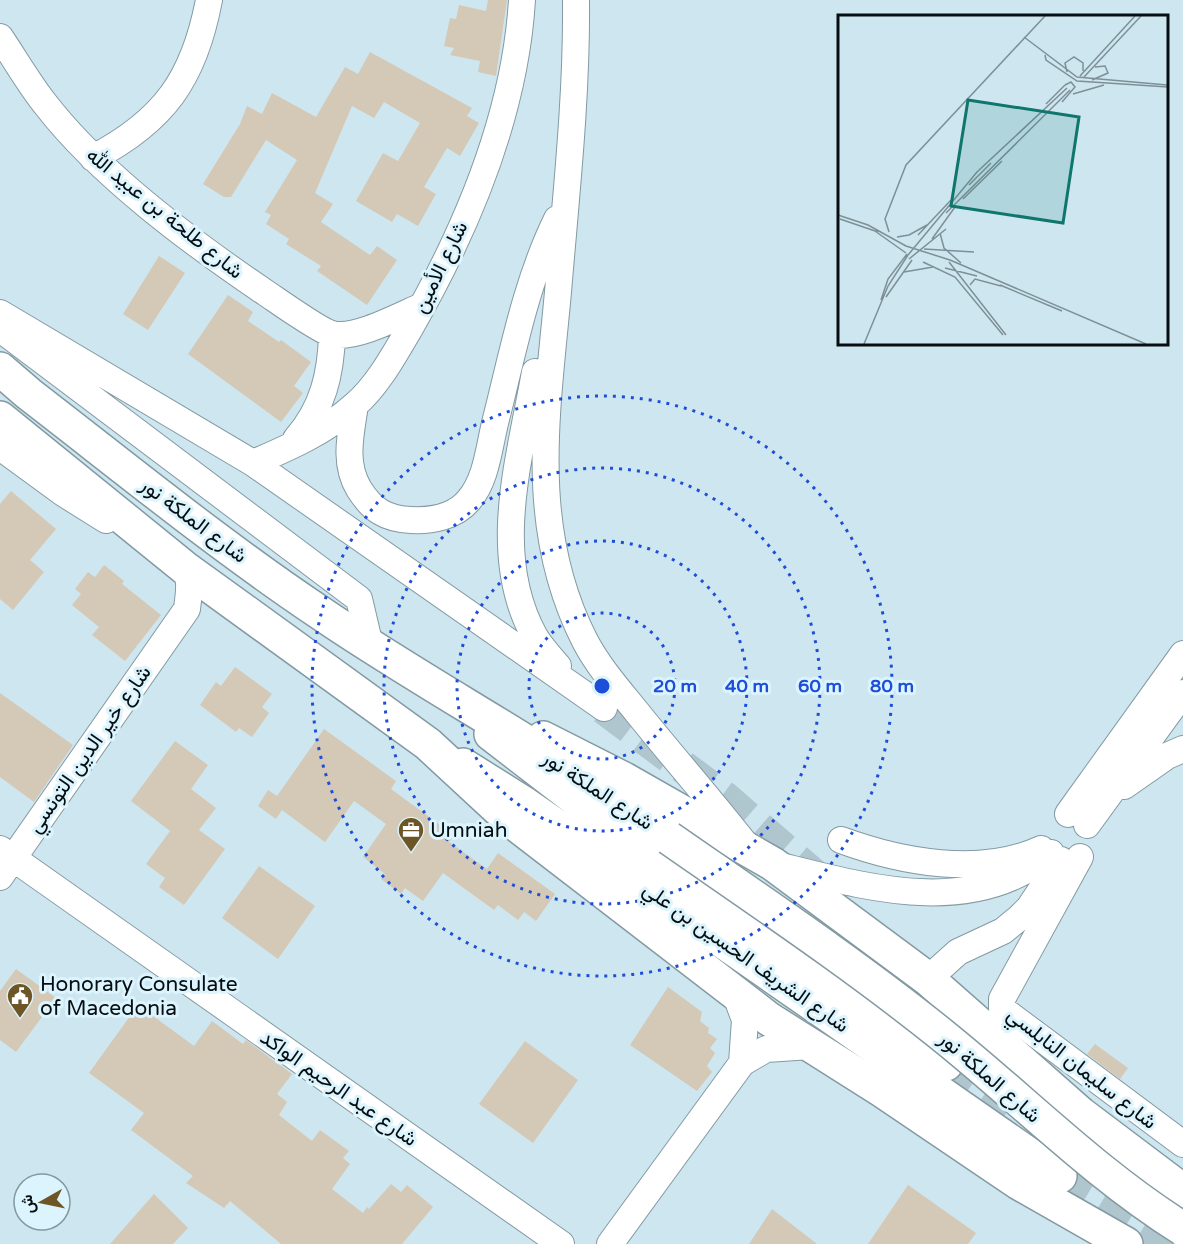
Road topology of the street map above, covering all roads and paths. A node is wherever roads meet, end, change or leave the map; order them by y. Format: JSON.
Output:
{"nodes":[{"id":1,"x":209,"y":0,"type":"edge"},
{"id":2,"x":522,"y":0,"type":"edge"},
{"id":3,"x":576,"y":0,"type":"edge"},
{"id":4,"x":0,"y":37,"type":"edge"},
{"id":5,"x":93,"y":158,"type":"junction"},
{"id":6,"x":566,"y":200,"type":"junction"},
{"id":7,"x":422,"y":306,"type":"junction"},
{"id":8,"x":0,"y":313,"type":"edge"},
{"id":9,"x":0,"y":329,"type":"edge"},
{"id":10,"x":332,"y":334,"type":"junction"},
{"id":11,"x":0,"y":369,"type":"edge"},
{"id":12,"x":355,"y":405,"type":"junction"},
{"id":13,"x":0,"y":418,"type":"edge"},
{"id":14,"x":0,"y":447,"type":"edge"},
{"id":15,"x":289,"y":448,"type":"junction"},
{"id":16,"x":253,"y":463,"type":"junction"},
{"id":17,"x":185,"y":568,"type":"junction"},
{"id":18,"x":243,"y":608,"type":"junction"},
{"id":19,"x":178,"y":623,"type":"junction"},
{"id":20,"x":370,"y":646,"type":"junction"},
{"id":21,"x":1183,"y":654,"type":"edge"},
{"id":22,"x":413,"y":674,"type":"junction"},
{"id":23,"x":1183,"y":693,"type":"edge"},
{"id":24,"x":428,"y":744,"type":"junction"},
{"id":25,"x":1183,"y":749,"type":"edge"},
{"id":26,"x":1109,"y":797,"type":"junction"},
{"id":27,"x":1077,"y":820,"type":"junction"},
{"id":28,"x":841,"y":840,"type":"dead end"},
{"id":29,"x":1060,"y":854,"type":"junction"},
{"id":30,"x":761,"y":857,"type":"junction"},
{"id":31,"x":4,"y":861,"type":"edge"},
{"id":32,"x":928,"y":979,"type":"junction"},
{"id":33,"x":735,"y":993,"type":"junction"},
{"id":34,"x":811,"y":1046,"type":"junction"},
{"id":35,"x":742,"y":1063,"type":"junction"},
{"id":36,"x":946,"y":1064,"type":"tunnel mouth"},
{"id":37,"x":1183,"y":1143,"type":"edge"},
{"id":38,"x":1059,"y":1176,"type":"tunnel mouth"},
{"id":39,"x":1019,"y":1183,"type":"junction"},
{"id":40,"x":1183,"y":1191,"type":"edge"},
{"id":41,"x":1183,"y":1230,"type":"edge"},
{"id":42,"x":561,"y":1244,"type":"edge"},
{"id":43,"x":610,"y":1244,"type":"edge"},
{"id":44,"x":1106,"y":1244,"type":"edge"},
{"id":45,"x":1126,"y":1244,"type":"edge"}],
"edges":[{"from":1,"to":5,"type":"street"},
{"from":2,"to":7,"type":"street","name":"شارع الأمين"},
{"from":3,"to":6,"type":"street"},
{"from":4,"to":5,"type":"street","name":"شارع طلحة بن عبيد الله"},
{"from":5,"to":10,"type":"street","name":"شارع طلحة بن عبيد الله"},
{"from":6,"to":12,"type":"street"},
{"from":6,"to":16,"type":"street"},
{"from":6,"to":30,"type":"street"},
{"from":7,"to":10,"type":"street"},
{"from":7,"to":12,"type":"street","name":"شارع الأمين"},
{"from":8,"to":16,"type":"street"},
{"from":9,"to":20,"type":"street"},
{"from":10,"to":15,"type":"street"},
{"from":11,"to":20,"type":"main road","name":"شارع الملكة نور"},
{"from":12,"to":15,"type":"street","name":"شارع الأمين"},
{"from":13,"to":17,"type":"main road","name":"شارع الملكة نور"},
{"from":14,"to":17,"type":"street"},
{"from":15,"to":16,"type":"street","name":"شارع الأمين"},
{"from":17,"to":18,"type":"main road","name":"شارع الملكة نور"},
{"from":17,"to":19,"type":"street"},
{"from":18,"to":19,"type":"street"},
{"from":18,"to":24,"type":"main road","name":"شارع الملكة نور"},
{"from":19,"to":31,"type":"street","name":"شارع خير الدين التونسي"},
{"from":20,"to":22,"type":"main road","name":"شارع الملكة نور"},
{"from":21,"to":27,"type":"street"},
{"from":22,"to":30,"type":"main road"},
{"from":22,"to":36,"type":"main road","name":"شارع الشريف الحسين بن علي"},
{"from":22,"to":41,"type":"main road","name":"شارع الملكة نور","bridge":true},
{"from":23,"to":26,"type":"street"},
{"from":24,"to":33,"type":"main road","name":"شارع الملكة نور"},
{"from":24,"to":38,"type":"main road","name":"شارع الشريف الحسين بن علي"},
{"from":25,"to":26,"type":"street"},
{"from":26,"to":27,"type":"street"},
{"from":27,"to":29,"type":"street"},
{"from":27,"to":29,"type":"street"},
{"from":28,"to":29,"type":"street"},
{"from":29,"to":30,"type":"street"},
{"from":29,"to":32,"type":"street"},
{"from":29,"to":37,"type":"street","name":"شارع سليمان النابلسي"},
{"from":30,"to":32,"type":"main road"},
{"from":31,"to":42,"type":"street","name":"شارع عبد الرحيم الواكد"},
{"from":32,"to":40,"type":"main road"},
{"from":33,"to":34,"type":"main road","name":"شارع الملكة نور"},
{"from":33,"to":35,"type":"street"},
{"from":34,"to":35,"type":"street"},
{"from":34,"to":39,"type":"main road","name":"شارع الملكة نور"},
{"from":35,"to":43,"type":"street"},
{"from":39,"to":44,"type":"main road"},
{"from":39,"to":45,"type":"main road","name":"شارع الملكة نور"}]}
